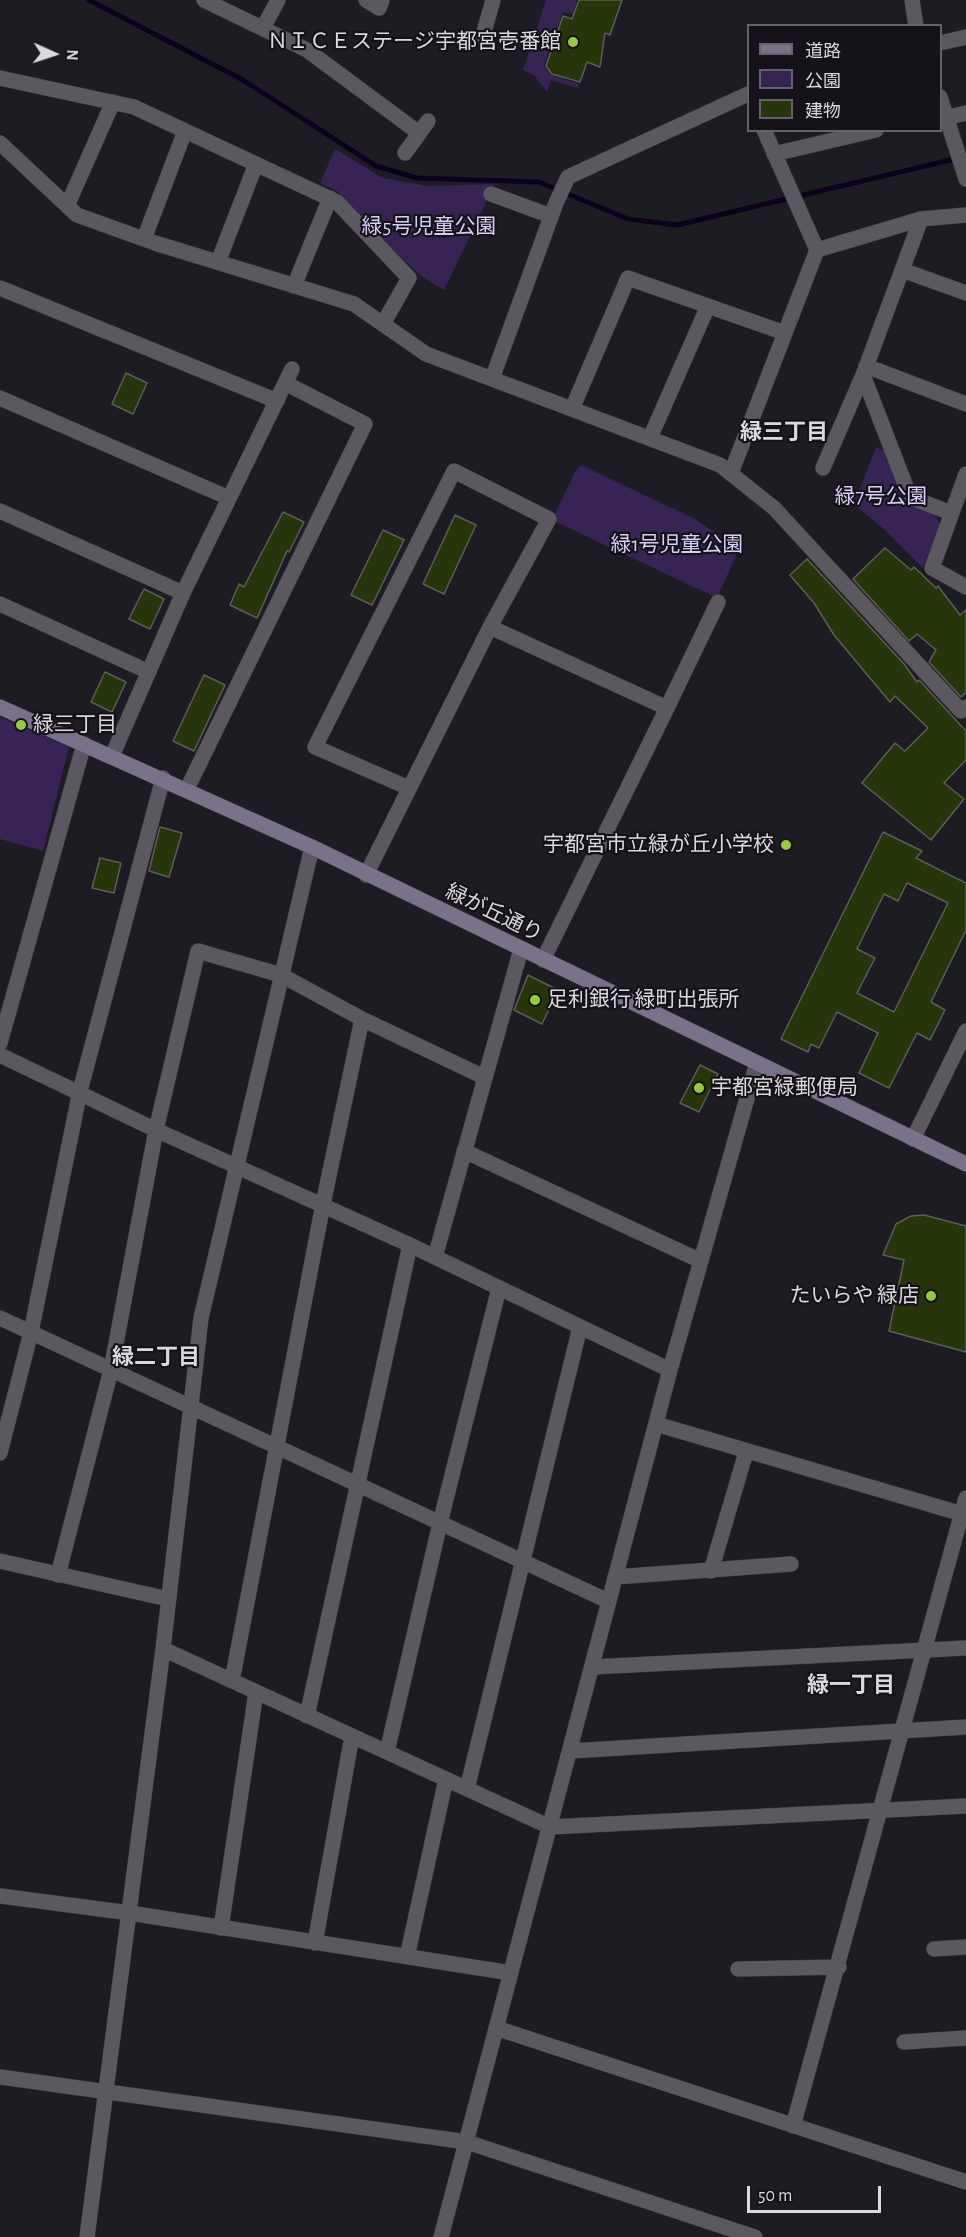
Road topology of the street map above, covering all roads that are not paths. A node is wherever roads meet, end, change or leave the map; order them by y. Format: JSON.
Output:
{"nodes":[{"id":1,"x":204,"y":0,"type":"edge"},
{"id":2,"x":278,"y":0,"type":"edge"},
{"id":3,"x":366,"y":0,"type":"edge"},
{"id":4,"x":382,"y":0,"type":"edge"},
{"id":5,"x":493,"y":0,"type":"edge"},
{"id":6,"x":912,"y":0,"type":"edge"},
{"id":7,"x":916,"y":24,"type":"edge"},
{"id":8,"x":263,"y":28,"type":"junction"},
{"id":9,"x":966,"y":37,"type":"edge"},
{"id":10,"x":483,"y":39,"type":"dead end"},
{"id":11,"x":942,"y":43,"type":"edge"},
{"id":12,"x":0,"y":78,"type":"edge"},
{"id":13,"x":747,"y":95,"type":"edge"},
{"id":14,"x":113,"y":102,"type":"junction"},
{"id":15,"x":966,"y":113,"type":"edge"},
{"id":16,"x":944,"y":119,"type":"edge"},
{"id":17,"x":185,"y":131,"type":"junction"},
{"id":18,"x":765,"y":132,"type":"edge"},
{"id":19,"x":868,"y":132,"type":"edge"},
{"id":20,"x":0,"y":143,"type":"edge"},
{"id":21,"x":405,"y":153,"type":"dead end"},
{"id":22,"x":774,"y":154,"type":"junction"},
{"id":23,"x":256,"y":164,"type":"junction"},
{"id":24,"x":964,"y":174,"type":"edge"},
{"id":25,"x":491,"y":194,"type":"dead end"},
{"id":26,"x":330,"y":198,"type":"junction"},
{"id":27,"x":67,"y":206,"type":"junction"},
{"id":28,"x":553,"y":209,"type":"junction"},
{"id":29,"x":966,"y":215,"type":"edge"},
{"id":30,"x":921,"y":219,"type":"junction"},
{"id":31,"x":144,"y":239,"type":"junction"},
{"id":32,"x":817,"y":250,"type":"junction"},
{"id":33,"x":218,"y":262,"type":"junction"},
{"id":34,"x":902,"y":270,"type":"junction"},
{"id":35,"x":294,"y":286,"type":"junction"},
{"id":36,"x":0,"y":288,"type":"edge"},
{"id":37,"x":966,"y":293,"type":"edge"},
{"id":38,"x":708,"y":306,"type":"junction"},
{"id":39,"x":383,"y":324,"type":"junction"},
{"id":40,"x":785,"y":333,"type":"junction"},
{"id":41,"x":864,"y":371,"type":"junction"},
{"id":42,"x":492,"y":379,"type":"junction"},
{"id":43,"x":0,"y":398,"type":"edge"},
{"id":44,"x":277,"y":401,"type":"junction"},
{"id":45,"x":966,"y":404,"type":"edge"},
{"id":46,"x":572,"y":409,"type":"junction"},
{"id":47,"x":650,"y":438,"type":"junction"},
{"id":48,"x":823,"y":468,"type":"dead end"},
{"id":49,"x":731,"y":473,"type":"junction"},
{"id":50,"x":966,"y":474,"type":"edge"},
{"id":51,"x":229,"y":498,"type":"junction"},
{"id":52,"x":0,"y":511,"type":"edge"},
{"id":53,"x":951,"y":513,"type":"junction"},
{"id":54,"x":966,"y":587,"type":"edge"},
{"id":55,"x":183,"y":593,"type":"junction"},
{"id":56,"x":718,"y":602,"type":"dead end"},
{"id":57,"x":0,"y":604,"type":"edge"},
{"id":58,"x":490,"y":627,"type":"junction"},
{"id":59,"x":149,"y":672,"type":"junction"},
{"id":60,"x":0,"y":707,"type":"edge"},
{"id":61,"x":966,"y":707,"type":"edge"},
{"id":62,"x":667,"y":708,"type":"junction"},
{"id":63,"x":84,"y":744,"type":"junction"},
{"id":64,"x":112,"y":756,"type":"junction"},
{"id":65,"x":163,"y":778,"type":"junction"},
{"id":66,"x":409,"y":788,"type":"junction"},
{"id":67,"x":188,"y":789,"type":"junction"},
{"id":68,"x":312,"y":847,"type":"junction"},
{"id":69,"x":366,"y":875,"type":"junction"},
{"id":70,"x":521,"y":949,"type":"junction"},
{"id":71,"x":543,"y":960,"type":"junction"},
{"id":72,"x":281,"y":975,"type":"junction"},
{"id":73,"x":362,"y":1019,"type":"junction"},
{"id":74,"x":966,"y":1031,"type":"edge"},
{"id":75,"x":0,"y":1043,"type":"edge"},
{"id":76,"x":0,"y":1055,"type":"edge"},
{"id":77,"x":757,"y":1063,"type":"junction"},
{"id":78,"x":484,"y":1077,"type":"junction"},
{"id":79,"x":80,"y":1091,"type":"junction"},
{"id":80,"x":156,"y":1130,"type":"junction"},
{"id":81,"x":913,"y":1138,"type":"junction"},
{"id":82,"x":464,"y":1151,"type":"junction"},
{"id":83,"x":966,"y":1164,"type":"edge"},
{"id":84,"x":239,"y":1167,"type":"junction"},
{"id":85,"x":323,"y":1204,"type":"junction"},
{"id":86,"x":410,"y":1245,"type":"junction"},
{"id":87,"x":435,"y":1257,"type":"junction"},
{"id":88,"x":701,"y":1261,"type":"junction"},
{"id":89,"x":499,"y":1288,"type":"junction"},
{"id":90,"x":0,"y":1318,"type":"edge"},
{"id":91,"x":580,"y":1327,"type":"junction"},
{"id":92,"x":31,"y":1332,"type":"junction"},
{"id":93,"x":111,"y":1370,"type":"junction"},
{"id":94,"x":670,"y":1370,"type":"junction"},
{"id":95,"x":192,"y":1407,"type":"junction"},
{"id":96,"x":656,"y":1424,"type":"junction"},
{"id":97,"x":278,"y":1448,"type":"junction"},
{"id":98,"x":746,"y":1452,"type":"junction"},
{"id":99,"x":0,"y":1453,"type":"edge"},
{"id":100,"x":356,"y":1484,"type":"junction"},
{"id":101,"x":966,"y":1498,"type":"edge"},
{"id":102,"x":964,"y":1515,"type":"edge"},
{"id":103,"x":440,"y":1523,"type":"junction"},
{"id":104,"x":521,"y":1560,"type":"junction"},
{"id":105,"x":0,"y":1561,"type":"edge"},
{"id":106,"x":791,"y":1564,"type":"dead end"},
{"id":107,"x":711,"y":1571,"type":"junction"},
{"id":108,"x":58,"y":1575,"type":"junction"},
{"id":109,"x":615,"y":1577,"type":"junction"},
{"id":110,"x":168,"y":1599,"type":"junction"},
{"id":111,"x":608,"y":1601,"type":"junction"},
{"id":112,"x":966,"y":1648,"type":"edge"},
{"id":113,"x":163,"y":1649,"type":"junction"},
{"id":114,"x":924,"y":1650,"type":"junction"},
{"id":115,"x":592,"y":1667,"type":"junction"},
{"id":116,"x":232,"y":1681,"type":"junction"},
{"id":117,"x":255,"y":1692,"type":"junction"},
{"id":118,"x":308,"y":1716,"type":"junction"},
{"id":119,"x":966,"y":1727,"type":"edge"},
{"id":120,"x":902,"y":1730,"type":"junction"},
{"id":121,"x":352,"y":1736,"type":"junction"},
{"id":122,"x":570,"y":1751,"type":"junction"},
{"id":123,"x":387,"y":1752,"type":"junction"},
{"id":124,"x":446,"y":1779,"type":"junction"},
{"id":125,"x":467,"y":1789,"type":"junction"},
{"id":126,"x":966,"y":1806,"type":"edge"},
{"id":127,"x":879,"y":1811,"type":"junction"},
{"id":128,"x":550,"y":1827,"type":"junction"},
{"id":129,"x":0,"y":1896,"type":"edge"},
{"id":130,"x":130,"y":1913,"type":"junction"},
{"id":131,"x":221,"y":1928,"type":"junction"},
{"id":132,"x":315,"y":1943,"type":"junction"},
{"id":133,"x":966,"y":1947,"type":"edge"},
{"id":134,"x":934,"y":1948,"type":"dead end"},
{"id":135,"x":407,"y":1957,"type":"junction"},
{"id":136,"x":839,"y":1967,"type":"junction"},
{"id":137,"x":738,"y":1969,"type":"dead end"},
{"id":138,"x":511,"y":1973,"type":"junction"},
{"id":139,"x":496,"y":2028,"type":"junction"},
{"id":140,"x":966,"y":2038,"type":"edge"},
{"id":141,"x":904,"y":2042,"type":"dead end"},
{"id":142,"x":0,"y":2077,"type":"edge"},
{"id":143,"x":107,"y":2091,"type":"junction"},
{"id":144,"x":793,"y":2126,"type":"junction"},
{"id":145,"x":467,"y":2142,"type":"junction"},
{"id":146,"x":966,"y":2182,"type":"edge"},
{"id":147,"x":87,"y":2237,"type":"edge"},
{"id":148,"x":441,"y":2237,"type":"edge"},
{"id":149,"x":755,"y":2237,"type":"edge"}],
"edges":[{"from":1,"to":8,"type":"street"},
{"from":2,"to":8,"type":"street"},
{"from":3,"to":4,"type":"street"},
{"from":5,"to":10,"type":"street"},
{"from":6,"to":7,"type":"street"},
{"from":8,"to":21,"type":"street"},
{"from":9,"to":11,"type":"street"},
{"from":12,"to":14,"type":"street"},
{"from":13,"to":28,"type":"street"},
{"from":14,"to":17,"type":"street"},
{"from":14,"to":27,"type":"street"},
{"from":15,"to":16,"type":"street"},
{"from":16,"to":24,"type":"street"},
{"from":17,"to":23,"type":"street"},
{"from":17,"to":31,"type":"street"},
{"from":18,"to":22,"type":"street"},
{"from":19,"to":22,"type":"street"},
{"from":20,"to":27,"type":"street"},
{"from":22,"to":32,"type":"street"},
{"from":23,"to":26,"type":"street"},
{"from":23,"to":33,"type":"street"},
{"from":25,"to":28,"type":"street"},
{"from":26,"to":35,"type":"street"},
{"from":26,"to":39,"type":"street"},
{"from":27,"to":31,"type":"street"},
{"from":28,"to":42,"type":"street"},
{"from":29,"to":30,"type":"street"},
{"from":30,"to":32,"type":"street"},
{"from":30,"to":34,"type":"street"},
{"from":31,"to":33,"type":"street"},
{"from":32,"to":40,"type":"street"},
{"from":33,"to":35,"type":"street"},
{"from":34,"to":37,"type":"street"},
{"from":34,"to":41,"type":"street"},
{"from":35,"to":39,"type":"street"},
{"from":36,"to":44,"type":"street"},
{"from":38,"to":40,"type":"street"},
{"from":38,"to":46,"type":"street"},
{"from":38,"to":47,"type":"street"},
{"from":39,"to":42,"type":"street"},
{"from":40,"to":49,"type":"street"},
{"from":41,"to":45,"type":"street"},
{"from":41,"to":48,"type":"street"},
{"from":41,"to":53,"type":"street"},
{"from":42,"to":46,"type":"street"},
{"from":43,"to":51,"type":"street"},
{"from":44,"to":51,"type":"street"},
{"from":44,"to":67,"type":"street"},
{"from":46,"to":47,"type":"street"},
{"from":47,"to":49,"type":"street"},
{"from":49,"to":61,"type":"street"},
{"from":50,"to":53,"type":"street"},
{"from":51,"to":55,"type":"street"},
{"from":52,"to":55,"type":"street"},
{"from":53,"to":54,"type":"street"},
{"from":55,"to":59,"type":"street"},
{"from":56,"to":62,"type":"street"},
{"from":57,"to":59,"type":"street"},
{"from":58,"to":62,"type":"street"},
{"from":58,"to":66,"type":"street"},
{"from":58,"to":66,"type":"street"},
{"from":59,"to":64,"type":"street"},
{"from":60,"to":63,"type":"street","name":"緑が丘通り"},
{"from":62,"to":71,"type":"street"},
{"from":63,"to":64,"type":"street","name":"緑が丘通り"},
{"from":63,"to":75,"type":"street"},
{"from":64,"to":65,"type":"street","name":"緑が丘通り"},
{"from":65,"to":67,"type":"street","name":"緑が丘通り"},
{"from":65,"to":79,"type":"street"},
{"from":66,"to":69,"type":"street"},
{"from":67,"to":68,"type":"street","name":"緑が丘通り"},
{"from":68,"to":69,"type":"street","name":"緑が丘通り"},
{"from":68,"to":72,"type":"street"},
{"from":69,"to":70,"type":"street","name":"緑が丘通り"},
{"from":70,"to":71,"type":"street","name":"緑が丘通り"},
{"from":70,"to":78,"type":"street"},
{"from":71,"to":77,"type":"street","name":"緑が丘通り"},
{"from":72,"to":73,"type":"street"},
{"from":72,"to":80,"type":"street"},
{"from":72,"to":84,"type":"street"},
{"from":73,"to":78,"type":"street"},
{"from":73,"to":85,"type":"street"},
{"from":74,"to":81,"type":"street"},
{"from":76,"to":79,"type":"street"},
{"from":77,"to":81,"type":"street","name":"緑が丘通り"},
{"from":77,"to":88,"type":"street"},
{"from":78,"to":82,"type":"street"},
{"from":79,"to":80,"type":"street"},
{"from":79,"to":92,"type":"street"},
{"from":80,"to":84,"type":"street"},
{"from":80,"to":93,"type":"street"},
{"from":81,"to":83,"type":"street","name":"緑が丘通り"},
{"from":82,"to":87,"type":"street"},
{"from":82,"to":88,"type":"street"},
{"from":84,"to":85,"type":"street"},
{"from":84,"to":95,"type":"street"},
{"from":85,"to":86,"type":"street"},
{"from":85,"to":97,"type":"street"},
{"from":86,"to":87,"type":"street"},
{"from":86,"to":100,"type":"street"},
{"from":87,"to":89,"type":"street"},
{"from":88,"to":94,"type":"street"},
{"from":89,"to":91,"type":"street"},
{"from":89,"to":103,"type":"street"},
{"from":90,"to":92,"type":"street"},
{"from":91,"to":94,"type":"street"},
{"from":91,"to":104,"type":"street"},
{"from":92,"to":93,"type":"street"},
{"from":92,"to":99,"type":"street"},
{"from":93,"to":95,"type":"street"},
{"from":93,"to":108,"type":"street"},
{"from":94,"to":96,"type":"street"},
{"from":95,"to":97,"type":"street"},
{"from":95,"to":110,"type":"street"},
{"from":96,"to":98,"type":"street"},
{"from":96,"to":109,"type":"street"},
{"from":97,"to":100,"type":"street"},
{"from":97,"to":116,"type":"street"},
{"from":98,"to":102,"type":"street"},
{"from":98,"to":107,"type":"street"},
{"from":100,"to":103,"type":"street"},
{"from":100,"to":118,"type":"street"},
{"from":101,"to":102,"type":"street"},
{"from":102,"to":114,"type":"street"},
{"from":103,"to":104,"type":"street"},
{"from":103,"to":123,"type":"street"},
{"from":104,"to":111,"type":"street"},
{"from":104,"to":125,"type":"street"},
{"from":105,"to":108,"type":"street"},
{"from":106,"to":107,"type":"street"},
{"from":107,"to":109,"type":"street"},
{"from":108,"to":110,"type":"street"},
{"from":109,"to":111,"type":"street"},
{"from":110,"to":113,"type":"street"},
{"from":111,"to":115,"type":"street"},
{"from":112,"to":114,"type":"street"},
{"from":113,"to":116,"type":"street"},
{"from":113,"to":130,"type":"street"},
{"from":114,"to":115,"type":"street"},
{"from":114,"to":120,"type":"street"},
{"from":115,"to":122,"type":"street"},
{"from":116,"to":117,"type":"street"},
{"from":117,"to":118,"type":"street"},
{"from":117,"to":131,"type":"street"},
{"from":118,"to":121,"type":"street"},
{"from":119,"to":120,"type":"street"},
{"from":120,"to":122,"type":"street"},
{"from":120,"to":127,"type":"street"},
{"from":121,"to":123,"type":"street"},
{"from":121,"to":132,"type":"street"},
{"from":122,"to":128,"type":"street"},
{"from":123,"to":124,"type":"street"},
{"from":124,"to":125,"type":"street"},
{"from":124,"to":135,"type":"street"},
{"from":125,"to":128,"type":"street"},
{"from":126,"to":127,"type":"street"},
{"from":127,"to":128,"type":"street"},
{"from":127,"to":136,"type":"street"},
{"from":128,"to":138,"type":"street"},
{"from":129,"to":130,"type":"street"},
{"from":130,"to":131,"type":"street"},
{"from":130,"to":143,"type":"street"},
{"from":131,"to":132,"type":"street"},
{"from":132,"to":135,"type":"street"},
{"from":133,"to":134,"type":"street"},
{"from":135,"to":138,"type":"street"},
{"from":136,"to":137,"type":"street"},
{"from":136,"to":144,"type":"street"},
{"from":138,"to":139,"type":"street"},
{"from":139,"to":144,"type":"street"},
{"from":139,"to":145,"type":"street"},
{"from":140,"to":141,"type":"street"},
{"from":142,"to":143,"type":"street"},
{"from":143,"to":145,"type":"street"},
{"from":143,"to":147,"type":"street"},
{"from":144,"to":146,"type":"street"},
{"from":145,"to":148,"type":"street"},
{"from":145,"to":149,"type":"street"}]}
